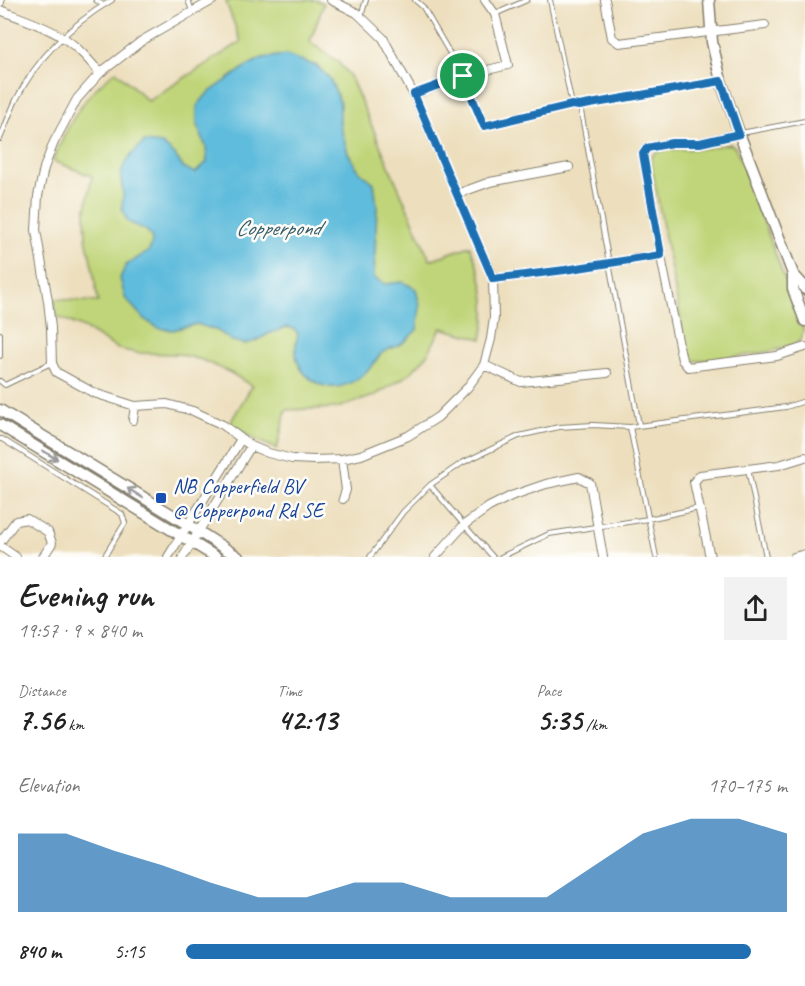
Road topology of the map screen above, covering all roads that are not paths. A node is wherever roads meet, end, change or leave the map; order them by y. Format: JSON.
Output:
{"nodes":[{"id":1,"x":96,"y":0,"type":"edge"},
{"id":2,"x":112,"y":0,"type":"edge"},
{"id":3,"x":188,"y":0,"type":"edge"},
{"id":4,"x":213,"y":0,"type":"edge"},
{"id":5,"x":331,"y":0,"type":"edge"},
{"id":6,"x":366,"y":0,"type":"edge"},
{"id":7,"x":415,"y":0,"type":"edge"},
{"id":8,"x":485,"y":0,"type":"edge"},
{"id":9,"x":527,"y":0,"type":"edge"},
{"id":10,"x":550,"y":0,"type":"edge"},
{"id":11,"x":605,"y":0,"type":"edge"},
{"id":12,"x":710,"y":0,"type":"edge"},
{"id":13,"x":103,"y":5,"type":"junction"},
{"id":14,"x":0,"y":10,"type":"edge"},
{"id":15,"x":192,"y":11,"type":"junction"},
{"id":16,"x":495,"y":14,"type":"junction"},
{"id":17,"x":360,"y":16,"type":"junction"},
{"id":18,"x":765,"y":25,"type":"dead end"},
{"id":19,"x":711,"y":32,"type":"junction"},
{"id":20,"x":62,"y":37,"type":"junction"},
{"id":21,"x":100,"y":72,"type":"junction"},
{"id":22,"x":463,"y":76,"type":"junction"},
{"id":23,"x":721,"y":81,"type":"junction"},
{"id":24,"x":414,"y":94,"type":"junction"},
{"id":25,"x":572,"y":105,"type":"junction"},
{"id":26,"x":579,"y":106,"type":"junction"},
{"id":27,"x":805,"y":121,"type":"edge"},
{"id":28,"x":739,"y":134,"type":"junction"},
{"id":29,"x":0,"y":139,"type":"edge"},
{"id":30,"x":569,"y":167,"type":"dead end"},
{"id":31,"x":457,"y":194,"type":"junction"},
{"id":32,"x":661,"y":255,"type":"junction"},
{"id":33,"x":609,"y":263,"type":"junction"},
{"id":34,"x":793,"y":274,"type":"junction"},
{"id":35,"x":493,"y":279,"type":"junction"},
{"id":36,"x":805,"y":289,"type":"edge"},
{"id":37,"x":805,"y":321,"type":"edge"},
{"id":38,"x":0,"y":334,"type":"edge"},
{"id":39,"x":805,"y":347,"type":"edge"},
{"id":40,"x":0,"y":356,"type":"edge"},
{"id":41,"x":52,"y":363,"type":"junction"},
{"id":42,"x":484,"y":365,"type":"junction"},
{"id":43,"x":608,"y":373,"type":"dead end"},
{"id":44,"x":0,"y":381,"type":"edge"},
{"id":45,"x":805,"y":401,"type":"edge"},
{"id":46,"x":135,"y":406,"type":"junction"},
{"id":47,"x":0,"y":410,"type":"edge"},
{"id":48,"x":133,"y":420,"type":"dead end"},
{"id":49,"x":0,"y":425,"type":"edge"},
{"id":50,"x":639,"y":425,"type":"junction"},
{"id":51,"x":630,"y":427,"type":"junction"},
{"id":52,"x":241,"y":439,"type":"junction"},
{"id":53,"x":0,"y":440,"type":"edge"},
{"id":54,"x":251,"y":446,"type":"junction"},
{"id":55,"x":805,"y":457,"type":"edge"},
{"id":56,"x":342,"y":459,"type":"junction"},
{"id":57,"x":748,"y":469,"type":"junction"},
{"id":58,"x":430,"y":485,"type":"junction"},
{"id":59,"x":343,"y":499,"type":"dead end"},
{"id":60,"x":699,"y":508,"type":"junction"},
{"id":61,"x":648,"y":519,"type":"junction"},
{"id":62,"x":187,"y":524,"type":"junction"},
{"id":63,"x":464,"y":525,"type":"junction"},
{"id":64,"x":598,"y":526,"type":"junction"},
{"id":65,"x":199,"y":532,"type":"junction"},
{"id":66,"x":181,"y":535,"type":"junction"},
{"id":67,"x":192,"y":542,"type":"junction"},
{"id":68,"x":0,"y":544,"type":"edge"},
{"id":69,"x":805,"y":554,"type":"edge"},
{"id":70,"x":16,"y":557,"type":"edge"},
{"id":71,"x":42,"y":557,"type":"edge"},
{"id":72,"x":104,"y":557,"type":"edge"},
{"id":73,"x":168,"y":557,"type":"edge"},
{"id":74,"x":183,"y":557,"type":"edge"},
{"id":75,"x":216,"y":557,"type":"edge"},
{"id":76,"x":238,"y":557,"type":"edge"},
{"id":77,"x":370,"y":557,"type":"edge"},
{"id":78,"x":435,"y":557,"type":"edge"},
{"id":79,"x":494,"y":557,"type":"edge"},
{"id":80,"x":501,"y":557,"type":"edge"},
{"id":81,"x":603,"y":557,"type":"edge"},
{"id":82,"x":656,"y":557,"type":"edge"},
{"id":83,"x":710,"y":557,"type":"edge"},
{"id":84,"x":766,"y":557,"type":"edge"},
{"id":85,"x":794,"y":557,"type":"edge"}],
"edges":[{"from":1,"to":13,"type":"lane"},
{"from":2,"to":13,"type":"lane"},
{"from":3,"to":15,"type":"lane"},
{"from":4,"to":15,"type":"street"},
{"from":5,"to":17,"type":"street"},
{"from":6,"to":17,"type":"lane"},
{"from":7,"to":22,"type":"lane"},
{"from":8,"to":16,"type":"street"},
{"from":9,"to":16,"type":"lane"},
{"from":10,"to":25,"type":"lane"},
{"from":11,"to":19,"type":"street"},
{"from":12,"to":19,"type":"street"},
{"from":13,"to":20,"type":"lane"},
{"from":14,"to":20,"type":"street"},
{"from":15,"to":21,"type":"street"},
{"from":16,"to":22,"type":"street"},
{"from":17,"to":24,"type":"street"},
{"from":18,"to":19,"type":"street"},
{"from":19,"to":23,"type":"street"},
{"from":20,"to":21,"type":"street"},
{"from":20,"to":29,"type":"lane"},
{"from":21,"to":41,"type":"street"},
{"from":22,"to":24,"type":"street"},
{"from":22,"to":25,"type":"lane"},
{"from":23,"to":26,"type":"lane"},
{"from":23,"to":28,"type":"street"},
{"from":24,"to":31,"type":"street"},
{"from":25,"to":26,"type":"lane"},
{"from":26,"to":33,"type":"lane"},
{"from":27,"to":28,"type":"lane"},
{"from":28,"to":32,"type":"street"},
{"from":28,"to":34,"type":"street"},
{"from":30,"to":31,"type":"street"},
{"from":31,"to":35,"type":"street"},
{"from":32,"to":33,"type":"street"},
{"from":32,"to":39,"type":"street"},
{"from":33,"to":35,"type":"street"},
{"from":33,"to":50,"type":"lane"},
{"from":34,"to":36,"type":"street"},
{"from":34,"to":37,"type":"street"},
{"from":35,"to":42,"type":"street"},
{"from":38,"to":40,"type":"lane"},
{"from":41,"to":44,"type":"lane"},
{"from":41,"to":46,"type":"street"},
{"from":42,"to":43,"type":"street"},
{"from":42,"to":56,"type":"street"},
{"from":45,"to":50,"type":"lane"},
{"from":46,"to":48,"type":"street"},
{"from":46,"to":52,"type":"street"},
{"from":62,"to":47,"type":"street","one_way":true},
{"from":49,"to":66,"type":"street","one_way":true},
{"from":50,"to":51,"type":"lane"},
{"from":51,"to":58,"type":"lane"},
{"from":51,"to":61,"type":"lane"},
{"from":52,"to":54,"type":"street"},
{"from":52,"to":62,"type":"street"},
{"from":53,"to":72,"type":"lane"},
{"from":54,"to":56,"type":"street"},
{"from":54,"to":65,"type":"street"},
{"from":55,"to":57,"type":"street"},
{"from":56,"to":59,"type":"street"},
{"from":57,"to":60,"type":"street"},
{"from":57,"to":84,"type":"lane"},
{"from":58,"to":63,"type":"lane"},
{"from":58,"to":77,"type":"lane"},
{"from":60,"to":61,"type":"lane"},
{"from":60,"to":83,"type":"street"},
{"from":61,"to":64,"type":"lane"},
{"from":61,"to":82,"type":"lane"},
{"from":62,"to":65,"type":"street"},
{"from":62,"to":66,"type":"street"},
{"from":63,"to":64,"type":"street"},
{"from":63,"to":78,"type":"street"},
{"from":63,"to":79,"type":"lane"},
{"from":64,"to":80,"type":"lane"},
{"from":64,"to":81,"type":"street"},
{"from":65,"to":67,"type":"street"},
{"from":65,"to":76,"type":"street"},
{"from":66,"to":67,"type":"street"},
{"from":66,"to":73,"type":"street"},
{"from":67,"to":74,"type":"street"},
{"from":67,"to":75,"type":"street"},
{"from":68,"to":70,"type":"street"},
{"from":68,"to":71,"type":"street"},
{"from":69,"to":85,"type":"street"}]}
